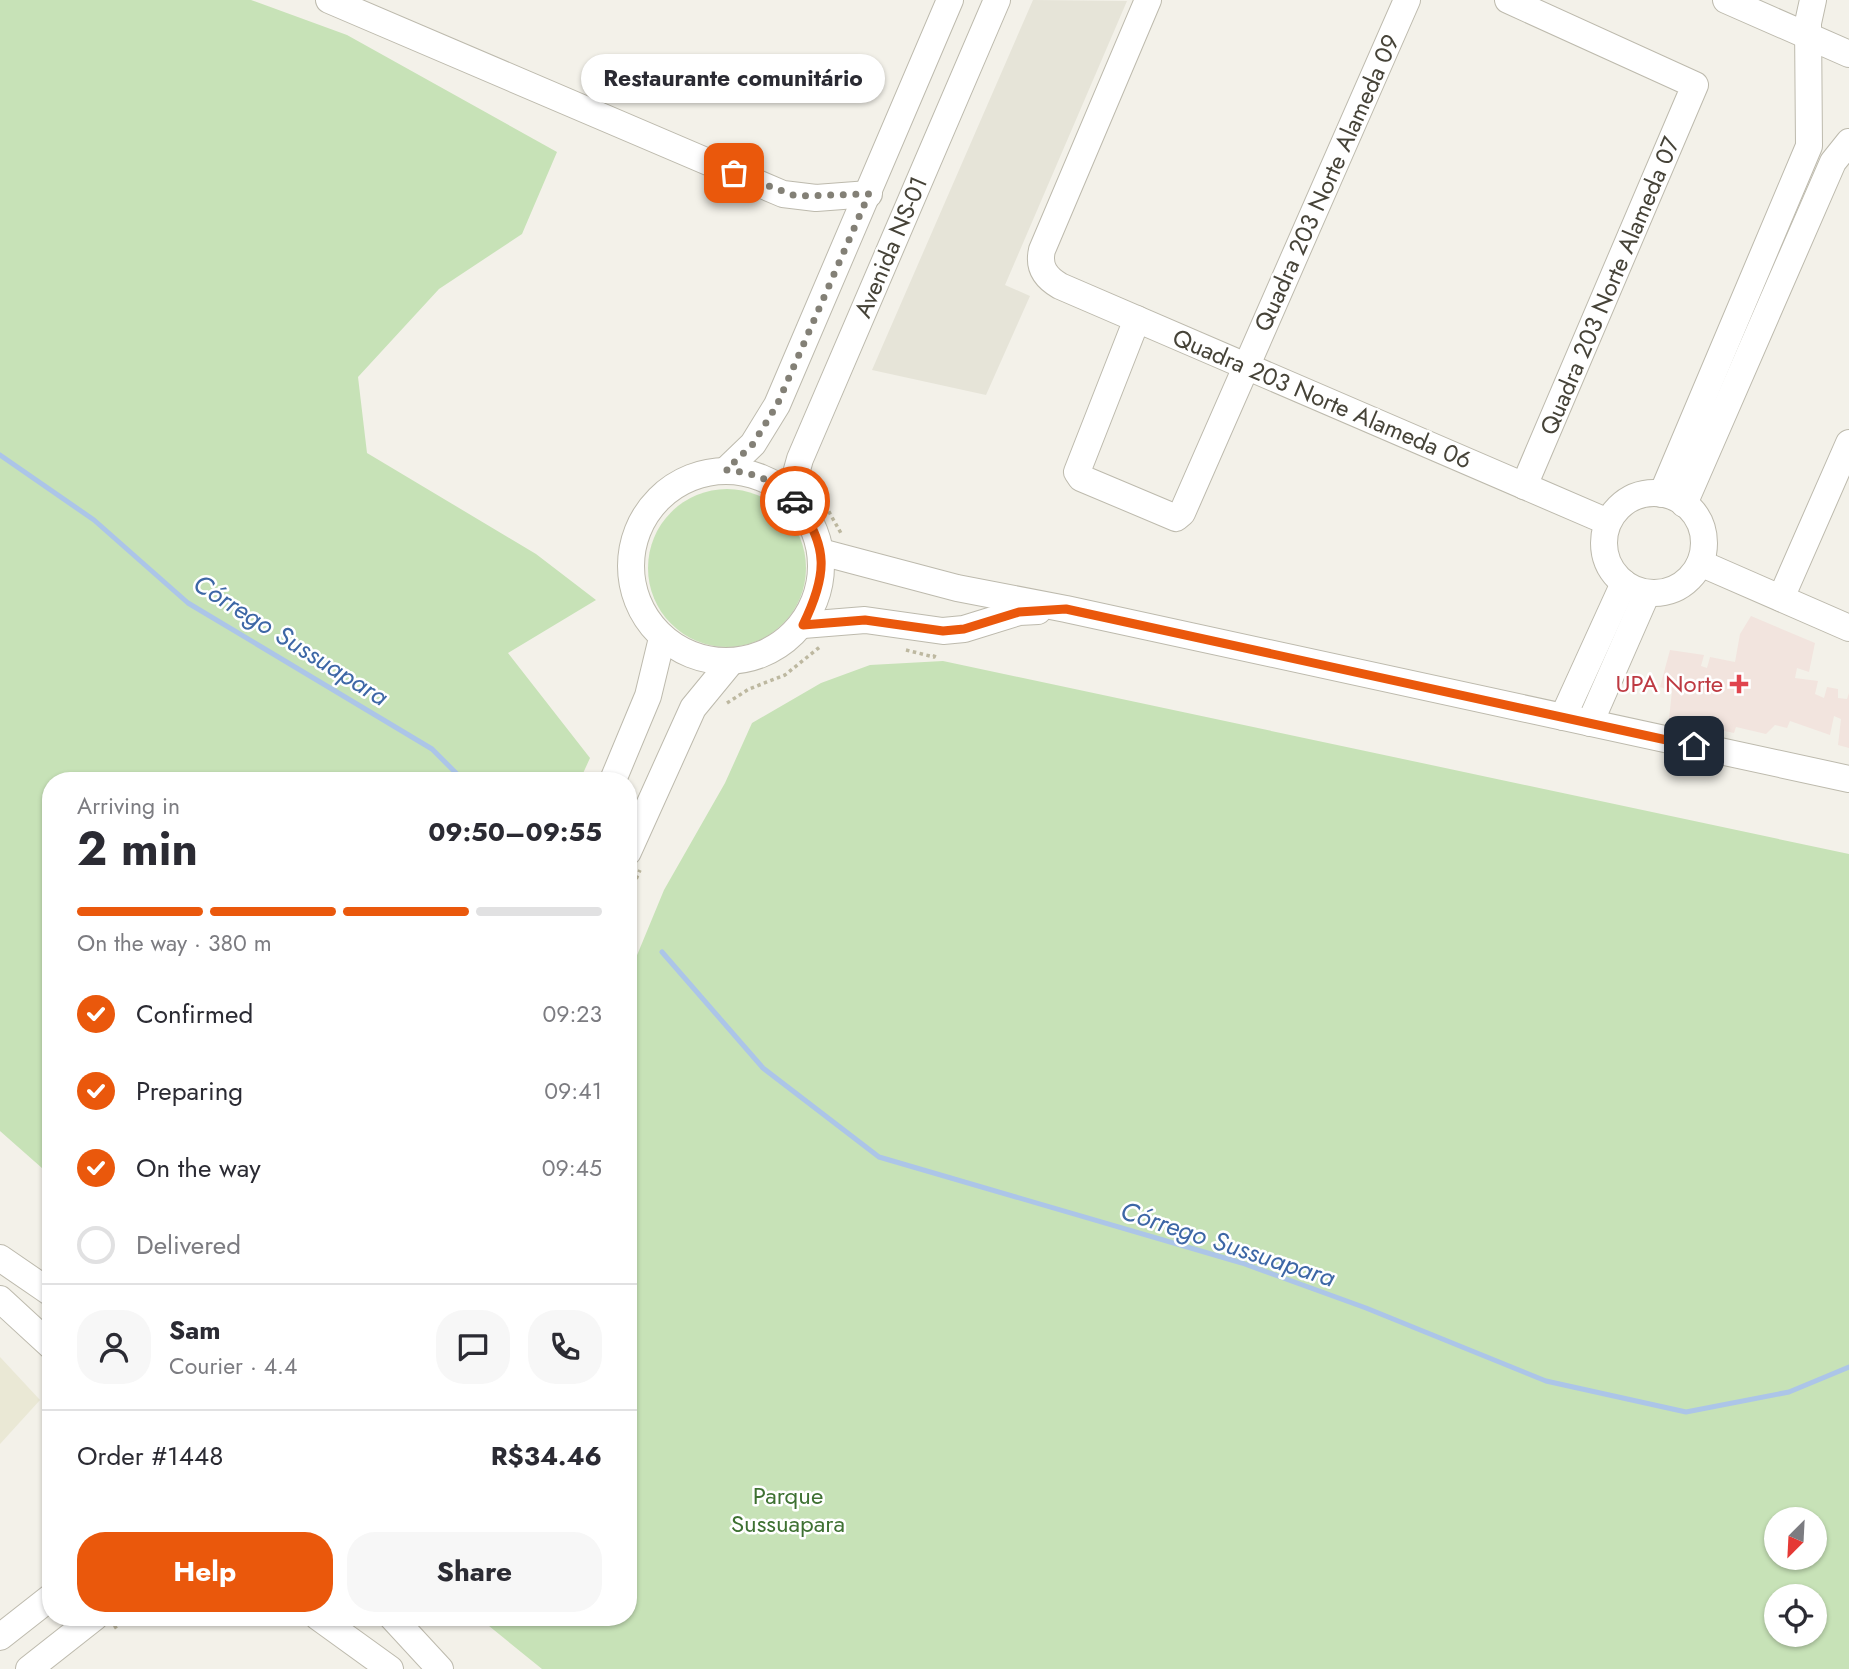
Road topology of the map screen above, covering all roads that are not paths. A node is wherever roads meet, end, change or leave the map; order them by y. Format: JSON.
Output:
{"nodes":[{"id":1,"x":987,"y":0,"type":"edge"},
{"id":2,"x":997,"y":0,"type":"edge"},
{"id":3,"x":1148,"y":0,"type":"edge"},
{"id":4,"x":1407,"y":0,"type":"edge"},
{"id":5,"x":1508,"y":0,"type":"edge"},
{"id":6,"x":1726,"y":0,"type":"edge"},
{"id":7,"x":1813,"y":0,"type":"edge"},
{"id":8,"x":339,"y":2,"type":"edge"},
{"id":9,"x":943,"y":2,"type":"edge"},
{"id":10,"x":1808,"y":36,"type":"junction"},
{"id":11,"x":1849,"y":54,"type":"edge"},
{"id":12,"x":1849,"y":142,"type":"edge"},
{"id":13,"x":869,"y":194,"type":"junction"},
{"id":14,"x":1137,"y":319,"type":"junction"},
{"id":15,"x":1247,"y":367,"type":"junction"},
{"id":16,"x":1849,"y":443,"type":"edge"},
{"id":17,"x":726,"y":470,"type":"junction"},
{"id":18,"x":1524,"y":486,"type":"junction"},
{"id":19,"x":790,"y":495,"type":"junction"},
{"id":20,"x":1673,"y":499,"type":"junction"},
{"id":21,"x":1608,"y":522,"type":"junction"},
{"id":22,"x":833,"y":546,"type":"junction"},
{"id":23,"x":1700,"y":563,"type":"junction"},
{"id":24,"x":1635,"y":588,"type":"junction"},
{"id":25,"x":1781,"y":598,"type":"junction"},
{"id":26,"x":1066,"y":609,"type":"junction"},
{"id":27,"x":803,"y":625,"type":"junction"},
{"id":28,"x":1849,"y":628,"type":"edge"},
{"id":29,"x":662,"y":638,"type":"junction"},
{"id":30,"x":730,"y":663,"type":"junction"},
{"id":31,"x":1563,"y":717,"type":"junction"},
{"id":32,"x":1590,"y":723,"type":"junction"},
{"id":33,"x":616,"y":772,"type":"edge"},
{"id":34,"x":1849,"y":779,"type":"edge"},
{"id":35,"x":637,"y":854,"type":"edge"},
{"id":36,"x":0,"y":1258,"type":"edge"},
{"id":37,"x":42,"y":1287,"type":"edge"},
{"id":38,"x":0,"y":1299,"type":"edge"},
{"id":39,"x":42,"y":1338,"type":"edge"},
{"id":40,"x":42,"y":1604,"type":"edge"},
{"id":41,"x":84,"y":1626,"type":"edge"},
{"id":42,"x":330,"y":1626,"type":"edge"},
{"id":43,"x":400,"y":1626,"type":"edge"},
{"id":44,"x":0,"y":1637,"type":"edge"},
{"id":45,"x":29,"y":1669,"type":"edge"},
{"id":46,"x":390,"y":1669,"type":"edge"},
{"id":47,"x":440,"y":1669,"type":"edge"}],
"edges":[{"from":1,"to":9,"type":"street"},
{"from":2,"to":19,"type":"street","name":"Avenida NS-01"},
{"from":3,"to":14,"type":"street","name":"Quadra 203 Norte Alameda 06"},
{"from":4,"to":15,"type":"street","name":"Quadra 203 Norte Alameda 09"},
{"from":5,"to":18,"type":"street","name":"Quadra 203 Norte Alameda 07"},
{"from":6,"to":10,"type":"street"},
{"from":7,"to":10,"type":"street"},
{"from":8,"to":13,"type":"street"},
{"from":9,"to":13,"type":"street","name":"Avenida NS-01"},
{"from":10,"to":11,"type":"street"},
{"from":10,"to":20,"type":"street"},
{"from":12,"to":20,"type":"street"},
{"from":13,"to":17,"type":"street","name":"Avenida NS-01"},
{"from":14,"to":15,"type":"street","name":"Quadra 203 Norte Alameda 06"},
{"from":14,"to":15,"type":"street","name":"Quadra 203 Norte Alameda 09"},
{"from":15,"to":18,"type":"street","name":"Quadra 203 Norte Alameda 06"},
{"from":16,"to":25,"type":"street"},
{"from":17,"to":19,"type":"street"},
{"from":17,"to":29,"type":"street"},
{"from":18,"to":21,"type":"street","name":"Quadra 203 Norte Alameda 06"},
{"from":19,"to":22,"type":"street"},
{"from":20,"to":21,"type":"street"},
{"from":20,"to":23,"type":"street"},
{"from":21,"to":24,"type":"street"},
{"from":22,"to":26,"type":"street"},
{"from":22,"to":27,"type":"street"},
{"from":23,"to":24,"type":"street"},
{"from":23,"to":25,"type":"street"},
{"from":24,"to":31,"type":"street"},
{"from":24,"to":32,"type":"street"},
{"from":25,"to":28,"type":"street"},
{"from":26,"to":27,"type":"street"},
{"from":26,"to":31,"type":"street"},
{"from":27,"to":30,"type":"street"},
{"from":29,"to":30,"type":"street"},
{"from":29,"to":33,"type":"street"},
{"from":30,"to":35,"type":"street"},
{"from":31,"to":32,"type":"street"},
{"from":32,"to":34,"type":"street"},
{"from":36,"to":37,"type":"street"},
{"from":38,"to":39,"type":"street"},
{"from":40,"to":44,"type":"street"},
{"from":41,"to":45,"type":"street"},
{"from":42,"to":46,"type":"street"},
{"from":43,"to":47,"type":"street"}]}
